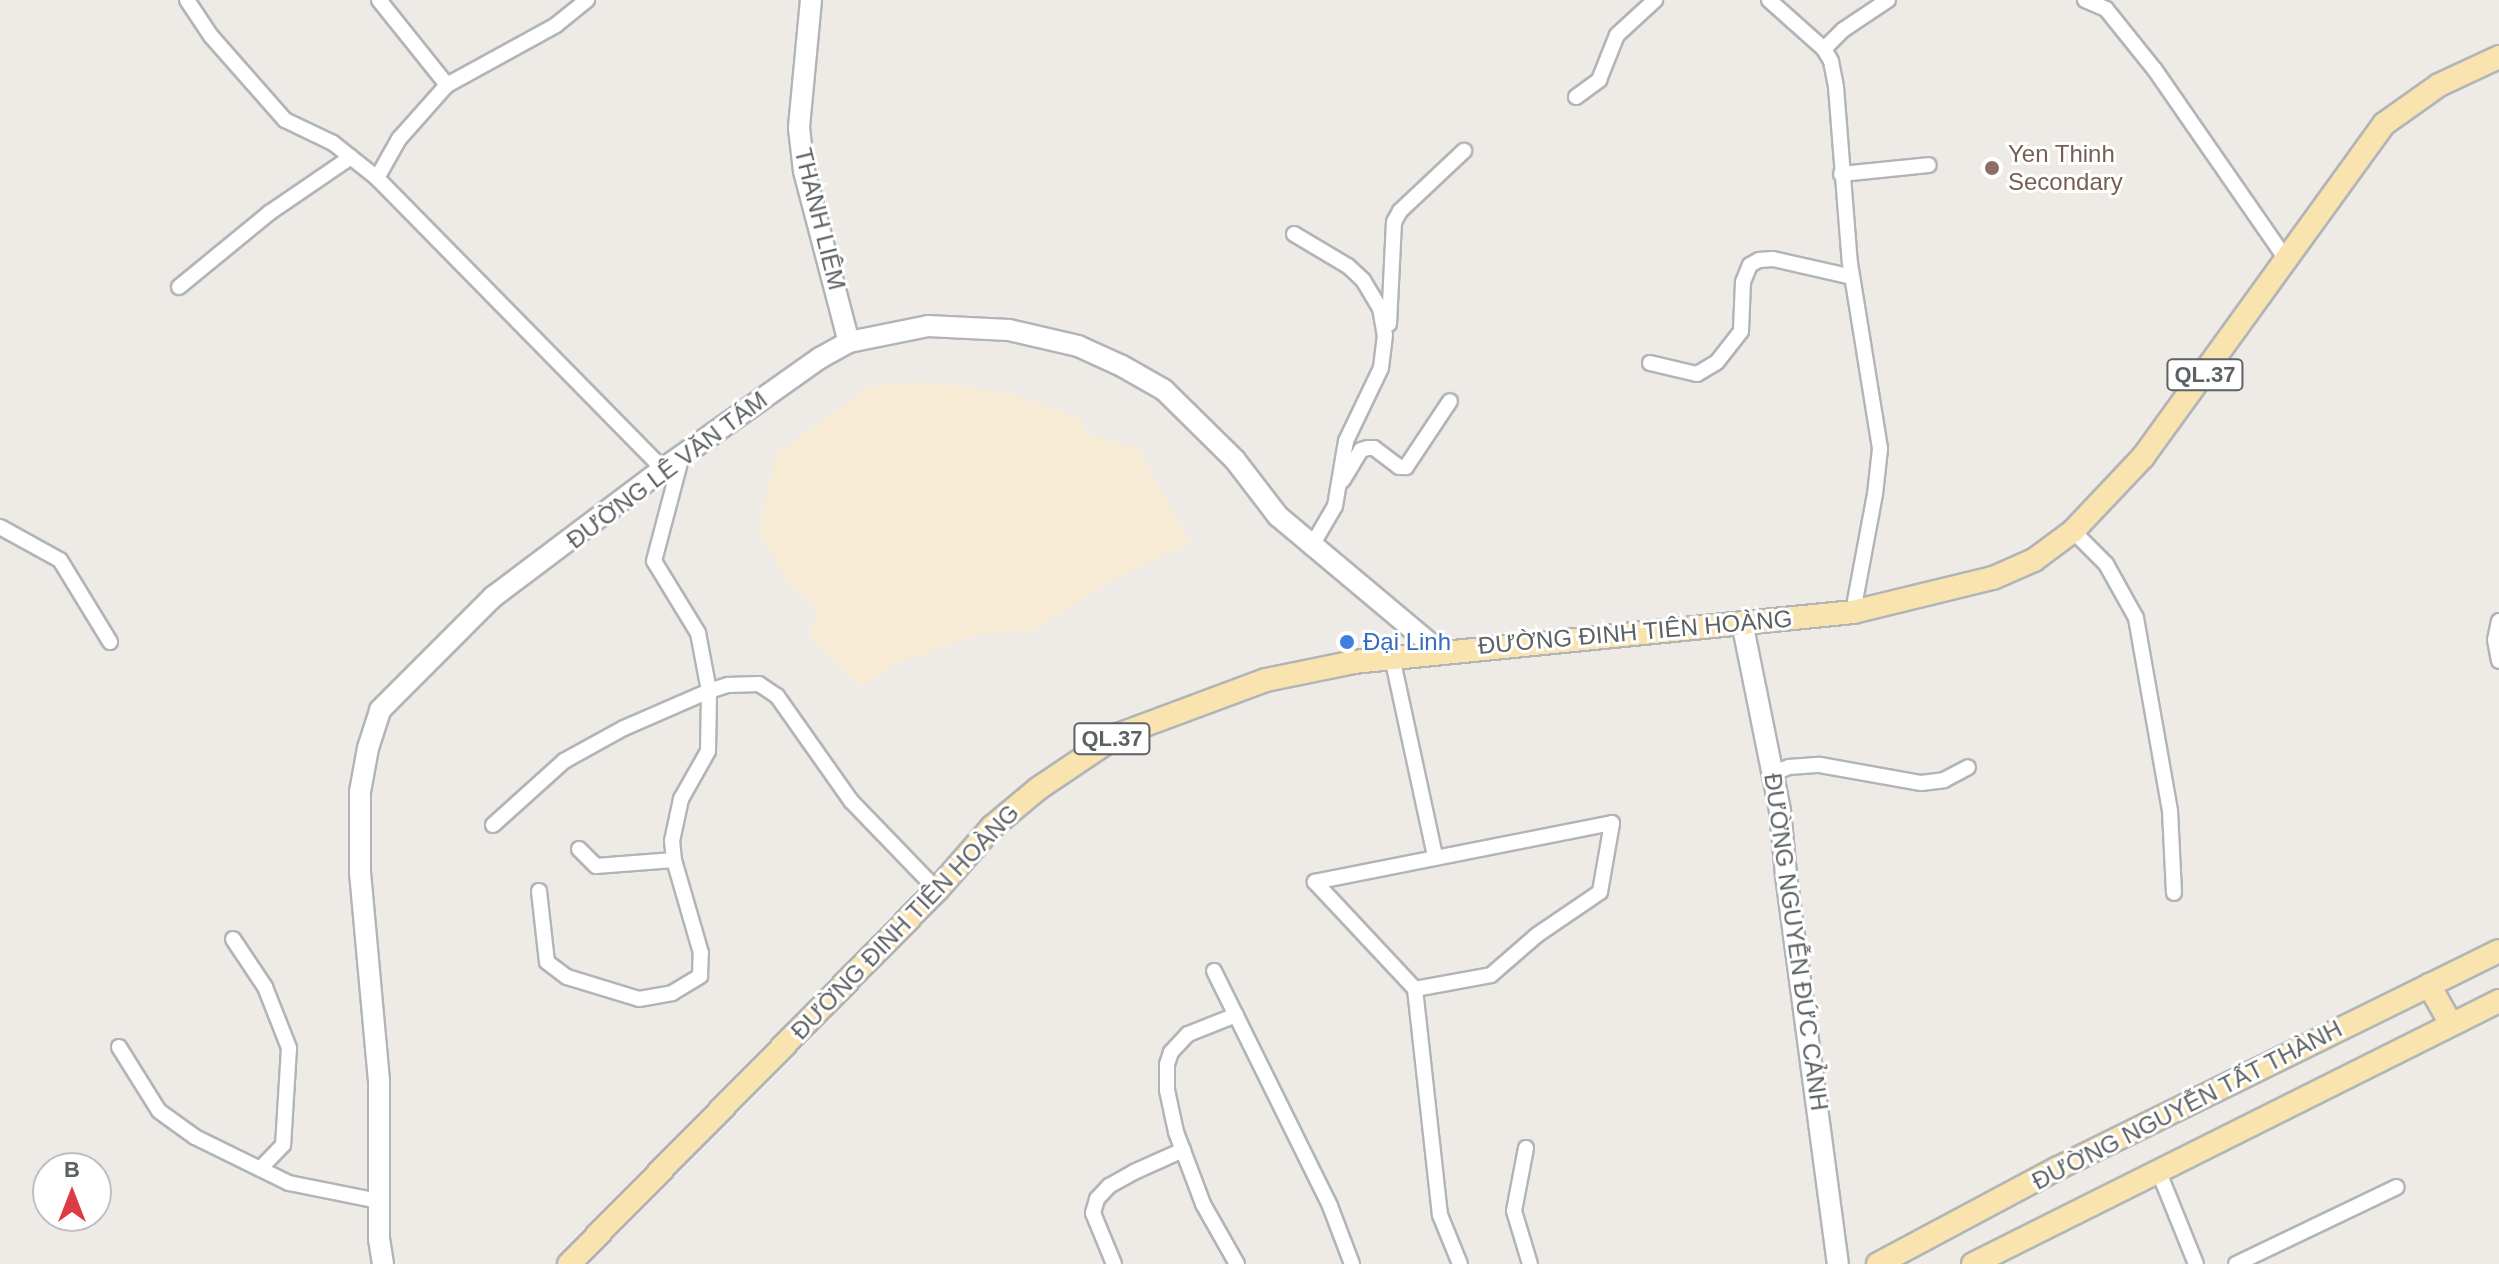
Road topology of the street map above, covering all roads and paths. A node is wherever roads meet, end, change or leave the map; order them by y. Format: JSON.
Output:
{"nodes":[{"id":1,"x":187,"y":0,"type":"edge"},
{"id":2,"x":379,"y":0,"type":"edge"},
{"id":3,"x":587,"y":0,"type":"edge"},
{"id":4,"x":811,"y":0,"type":"edge"},
{"id":5,"x":1655,"y":0,"type":"edge"},
{"id":6,"x":1769,"y":0,"type":"edge"},
{"id":7,"x":1888,"y":0,"type":"edge"},
{"id":8,"x":2085,"y":0,"type":"edge"},
{"id":9,"x":1824,"y":49,"type":"junction"},
{"id":10,"x":2499,"y":57,"type":"edge"},
{"id":11,"x":447,"y":85,"type":"junction"},
{"id":12,"x":1576,"y":97,"type":"dead end"},
{"id":13,"x":1464,"y":151,"type":"dead end"},
{"id":14,"x":351,"y":157,"type":"junction"},
{"id":15,"x":1929,"y":165,"type":"dead end"},
{"id":16,"x":1841,"y":174,"type":"junction"},
{"id":17,"x":377,"y":178,"type":"junction"},
{"id":18,"x":1294,"y":234,"type":"dead end"},
{"id":19,"x":2285,"y":258,"type":"junction"},
{"id":20,"x":1852,"y":277,"type":"junction"},
{"id":21,"x":179,"y":287,"type":"dead end"},
{"id":22,"x":1385,"y":335,"type":"junction"},
{"id":23,"x":849,"y":342,"type":"junction"},
{"id":24,"x":1650,"y":363,"type":"dead end"},
{"id":25,"x":1450,"y":401,"type":"dead end"},
{"id":26,"x":682,"y":455,"type":"junction"},
{"id":27,"x":663,"y":469,"type":"junction"},
{"id":28,"x":1341,"y":483,"type":"junction"},
{"id":29,"x":0,"y":527,"type":"edge"},
{"id":30,"x":2073,"y":531,"type":"junction"},
{"id":31,"x":1311,"y":547,"type":"junction"},
{"id":32,"x":1853,"y":612,"type":"junction"},
{"id":33,"x":2499,"y":621,"type":"edge"},
{"id":34,"x":1742,"y":622,"type":"junction"},
{"id":35,"x":110,"y":642,"type":"dead end"},
{"id":36,"x":1439,"y":651,"type":"junction"},
{"id":37,"x":1392,"y":657,"type":"junction"},
{"id":38,"x":2499,"y":661,"type":"edge"},
{"id":39,"x":709,"y":691,"type":"junction"},
{"id":40,"x":1968,"y":767,"type":"dead end"},
{"id":41,"x":1774,"y":773,"type":"junction"},
{"id":42,"x":493,"y":825,"type":"dead end"},
{"id":43,"x":579,"y":849,"type":"dead end"},
{"id":44,"x":1435,"y":856,"type":"junction"},
{"id":45,"x":674,"y":860,"type":"junction"},
{"id":46,"x":937,"y":890,"type":"junction"},
{"id":47,"x":539,"y":891,"type":"dead end"},
{"id":48,"x":2174,"y":893,"type":"dead end"},
{"id":49,"x":233,"y":939,"type":"dead end"},
{"id":50,"x":2499,"y":951,"type":"edge"},
{"id":51,"x":1214,"y":971,"type":"dead end"},
{"id":52,"x":2429,"y":985,"type":"junction"},
{"id":53,"x":1415,"y":989,"type":"junction"},
{"id":54,"x":2499,"y":1001,"type":"edge"},
{"id":55,"x":1236,"y":1015,"type":"junction"},
{"id":56,"x":2451,"y":1024,"type":"junction"},
{"id":57,"x":119,"y":1047,"type":"dead end"},
{"id":58,"x":1526,"y":1148,"type":"dead end"},
{"id":59,"x":1183,"y":1150,"type":"junction"},
{"id":60,"x":260,"y":1169,"type":"junction"},
{"id":61,"x":2158,"y":1170,"type":"junction"},
{"id":62,"x":2397,"y":1187,"type":"dead end"},
{"id":63,"x":379,"y":1201,"type":"junction"},
{"id":64,"x":383,"y":1264,"type":"edge"},
{"id":65,"x":569,"y":1264,"type":"edge"},
{"id":66,"x":1114,"y":1264,"type":"edge"},
{"id":67,"x":1237,"y":1264,"type":"edge"},
{"id":68,"x":1352,"y":1264,"type":"edge"},
{"id":69,"x":1460,"y":1264,"type":"edge"},
{"id":70,"x":1530,"y":1264,"type":"edge"},
{"id":71,"x":1838,"y":1264,"type":"edge"},
{"id":72,"x":1878,"y":1264,"type":"edge"},
{"id":73,"x":1973,"y":1264,"type":"edge"},
{"id":74,"x":2196,"y":1264,"type":"edge"},
{"id":75,"x":2236,"y":1264,"type":"edge"}],
"edges":[{"from":1,"to":14,"type":"street"},
{"from":2,"to":11,"type":"street"},
{"from":3,"to":11,"type":"street"},
{"from":4,"to":23,"type":"street","name":"THANH LIÊM"},
{"from":5,"to":12,"type":"street"},
{"from":6,"to":9,"type":"street"},
{"from":7,"to":9,"type":"street"},
{"from":8,"to":19,"type":"street"},
{"from":9,"to":16,"type":"street"},
{"from":10,"to":19,"type":"main road","name":"ĐƯỜNG ĐINH TIÊN HOÀNG","number":"QL.37"},
{"from":11,"to":17,"type":"street"},
{"from":13,"to":22,"type":"street"},
{"from":14,"to":17,"type":"street"},
{"from":14,"to":21,"type":"street"},
{"from":15,"to":16,"type":"street"},
{"from":16,"to":20,"type":"street"},
{"from":17,"to":27,"type":"street"},
{"from":18,"to":22,"type":"street"},
{"from":19,"to":30,"type":"main road","name":"ĐƯỜNG ĐINH TIÊN HOÀNG","number":"QL.37"},
{"from":20,"to":24,"type":"street"},
{"from":20,"to":32,"type":"street"},
{"from":22,"to":28,"type":"street"},
{"from":23,"to":26,"type":"street","name":"ĐƯỜNG LÊ VĂN TÁM"},
{"from":23,"to":31,"type":"street","name":"ĐƯỜNG LÊ VĂN TÁM"},
{"from":25,"to":28,"type":"street"},
{"from":26,"to":27,"type":"street","name":"ĐƯỜNG LÊ VĂN TÁM"},
{"from":26,"to":39,"type":"street"},
{"from":27,"to":63,"type":"street","name":"ĐƯỜNG LÊ VĂN TÁM"},
{"from":28,"to":31,"type":"street"},
{"from":29,"to":35,"type":"street"},
{"from":30,"to":32,"type":"main road","name":"ĐƯỜNG ĐINH TIÊN HOÀNG","number":"QL.37"},
{"from":30,"to":48,"type":"street"},
{"from":31,"to":36,"type":"street","name":"ĐƯỜNG LÊ VĂN TÁM"},
{"from":32,"to":34,"type":"main road","name":"ĐƯỜNG ĐINH TIÊN HOÀNG","number":"QL.37"},
{"from":33,"to":38,"type":"street"},
{"from":34,"to":36,"type":"main road","name":"ĐƯỜNG ĐINH TIÊN HOÀNG","number":"QL.37"},
{"from":34,"to":41,"type":"street","name":"ĐƯỜNG NGUYỄN ĐỨC CẢNH"},
{"from":36,"to":37,"type":"main road","name":"ĐƯỜNG ĐINH TIÊN HOÀNG","number":"QL.37"},
{"from":37,"to":44,"type":"street"},
{"from":37,"to":46,"type":"main road","name":"ĐƯỜNG ĐINH TIÊN HOÀNG","number":"QL.37"},
{"from":39,"to":42,"type":"street"},
{"from":39,"to":45,"type":"street"},
{"from":39,"to":46,"type":"street"},
{"from":40,"to":41,"type":"street"},
{"from":41,"to":71,"type":"street","name":"ĐƯỜNG NGUYỄN ĐỨC CẢNH"},
{"from":43,"to":45,"type":"street"},
{"from":44,"to":53,"type":"street"},
{"from":44,"to":53,"type":"street"},
{"from":45,"to":47,"type":"street"},
{"from":46,"to":65,"type":"main road","name":"ĐƯỜNG ĐINH TIÊN HOÀNG","number":"QL.37"},
{"from":49,"to":60,"type":"street"},
{"from":50,"to":52,"type":"main road","name":"ĐƯỜNG NGUYỄN TẤT THÀNH"},
{"from":51,"to":55,"type":"street"},
{"from":52,"to":56,"type":"main road"},
{"from":52,"to":72,"type":"main road","name":"ĐƯỜNG NGUYỄN TẤT THÀNH"},
{"from":53,"to":69,"type":"street"},
{"from":54,"to":56,"type":"main road","name":"ĐƯỜNG NGUYỄN TẤT THÀNH"},
{"from":55,"to":59,"type":"street"},
{"from":55,"to":68,"type":"street"},
{"from":56,"to":61,"type":"main road","name":"ĐƯỜNG NGUYỄN TẤT THÀNH"},
{"from":57,"to":60,"type":"street"},
{"from":58,"to":70,"type":"street"},
{"from":59,"to":66,"type":"street"},
{"from":59,"to":67,"type":"street"},
{"from":60,"to":63,"type":"street"},
{"from":61,"to":73,"type":"main road","name":"ĐƯỜNG NGUYỄN TẤT THÀNH"},
{"from":61,"to":74,"type":"street"},
{"from":62,"to":75,"type":"street"},
{"from":63,"to":64,"type":"street","name":"ĐƯỜNG LÊ VĂN TÁM"}]}
